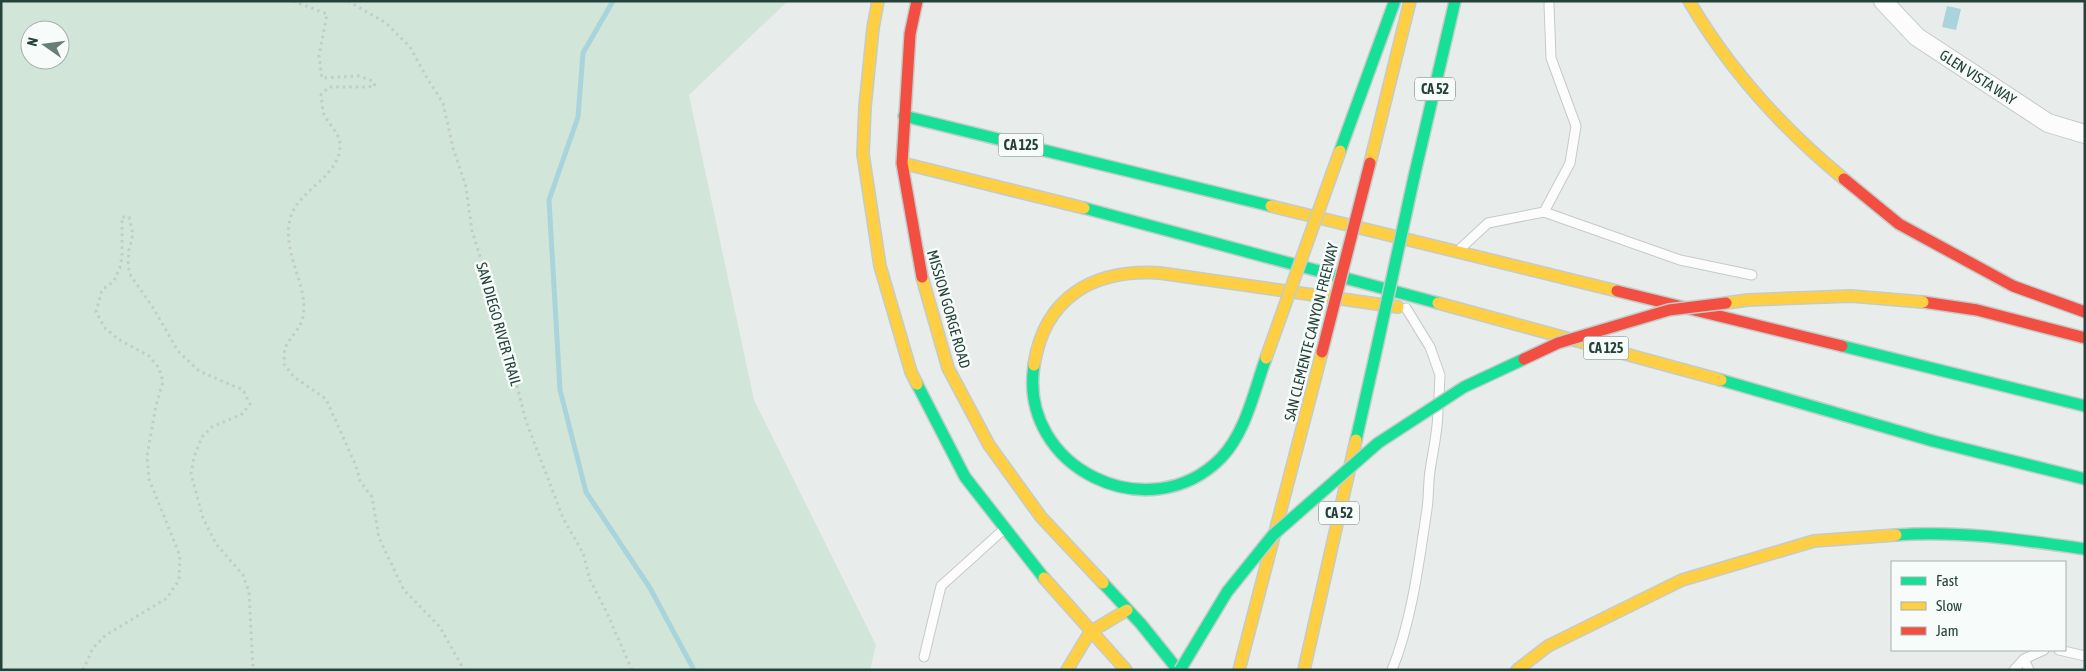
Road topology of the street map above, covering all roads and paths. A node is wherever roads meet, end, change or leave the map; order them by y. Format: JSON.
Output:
{"nodes":[{"id":1,"x":292,"y":1,"type":"edge"},
{"id":2,"x":348,"y":1,"type":"edge"},
{"id":3,"x":878,"y":1,"type":"edge"},
{"id":4,"x":917,"y":1,"type":"edge"},
{"id":5,"x":1395,"y":1,"type":"edge"},
{"id":6,"x":1410,"y":1,"type":"edge"},
{"id":7,"x":1455,"y":1,"type":"edge"},
{"id":8,"x":1689,"y":1,"type":"edge"},
{"id":9,"x":1883,"y":1,"type":"edge"},
{"id":10,"x":1549,"y":4,"type":"dead end"},
{"id":11,"x":865,"y":107,"type":"junction"},
{"id":12,"x":880,"y":111,"type":"dead end"},
{"id":13,"x":900,"y":115,"type":"junction"},
{"id":14,"x":2085,"y":134,"type":"edge"},
{"id":15,"x":863,"y":154,"type":"junction"},
{"id":16,"x":879,"y":158,"type":"dead end"},
{"id":17,"x":898,"y":162,"type":"junction"},
{"id":18,"x":1544,"y":212,"type":"junction"},
{"id":19,"x":1457,"y":252,"type":"junction"},
{"id":20,"x":1752,"y":275,"type":"dead end"},
{"id":21,"x":1406,"y":308,"type":"junction"},
{"id":22,"x":2085,"y":312,"type":"edge"},
{"id":23,"x":1521,"y":325,"type":"junction"},
{"id":24,"x":2085,"y":338,"type":"edge"},
{"id":25,"x":2085,"y":406,"type":"edge"},
{"id":26,"x":2085,"y":479,"type":"edge"},
{"id":27,"x":1004,"y":529,"type":"junction"},
{"id":28,"x":2085,"y":549,"type":"edge"},
{"id":29,"x":1127,"y":610,"type":"junction"},
{"id":30,"x":1090,"y":632,"type":"junction"},
{"id":31,"x":2042,"y":651,"type":"edge"},
{"id":32,"x":2063,"y":651,"type":"edge"},
{"id":33,"x":2085,"y":656,"type":"edge"},
{"id":34,"x":924,"y":657,"type":"dead end"},
{"id":35,"x":2024,"y":659,"type":"junction"},
{"id":36,"x":83,"y":670,"type":"edge"},
{"id":37,"x":253,"y":670,"type":"edge"},
{"id":38,"x":464,"y":670,"type":"edge"},
{"id":39,"x":632,"y":670,"type":"edge"},
{"id":40,"x":1067,"y":670,"type":"edge"},
{"id":41,"x":1126,"y":670,"type":"edge"},
{"id":42,"x":1179,"y":670,"type":"edge"},
{"id":43,"x":1239,"y":670,"type":"edge"},
{"id":44,"x":1304,"y":670,"type":"edge"},
{"id":45,"x":1392,"y":670,"type":"edge"},
{"id":46,"x":1517,"y":670,"type":"edge"},
{"id":47,"x":2014,"y":670,"type":"edge"},
{"id":48,"x":2029,"y":670,"type":"edge"}],
"edges":[{"from":1,"to":38,"type":"path"},
{"from":2,"to":39,"type":"path","name":"SAN DIEGO RIVER TRAIL"},
{"from":3,"to":11,"type":"main road"},
{"from":4,"to":13,"type":"main road","name":"MISSION GORGE ROAD"},
{"from":5,"to":21,"type":"main road","bridge":true},
{"from":6,"to":43,"type":"main road","name":"SAN CLEMENTE CANYON FREEWAY","bridge":true},
{"from":7,"to":44,"type":"main road","number":"CA 52","bridge":true},
{"from":8,"to":22,"type":"main road"},
{"from":9,"to":14,"type":"street","name":"GLEN VISTA WAY"},
{"from":10,"to":18,"type":"lane"},
{"from":11,"to":12,"type":"main road"},
{"from":11,"to":15,"type":"main road"},
{"from":13,"to":17,"type":"main road","name":"MISSION GORGE ROAD"},
{"from":13,"to":19,"type":"main road","number":"CA 125"},
{"from":15,"to":16,"type":"main road"},
{"from":15,"to":27,"type":"main road"},
{"from":17,"to":23,"type":"main road","number":"CA 125"},
{"from":17,"to":29,"type":"main road","name":"MISSION GORGE ROAD"},
{"from":18,"to":19,"type":"lane"},
{"from":18,"to":20,"type":"lane"},
{"from":19,"to":25,"type":"main road","number":"CA 125"},
{"from":21,"to":23,"type":"main road"},
{"from":21,"to":45,"type":"lane"},
{"from":23,"to":26,"type":"main road","number":"CA 125"},
{"from":24,"to":42,"type":"main road","bridge":true},
{"from":27,"to":30,"type":"main road"},
{"from":27,"to":34,"type":"lane"},
{"from":28,"to":46,"type":"main road"},
{"from":29,"to":30,"type":"main road"},
{"from":29,"to":42,"type":"main road","name":"MISSION GORGE ROAD"},
{"from":30,"to":40,"type":"main road"},
{"from":30,"to":41,"type":"main road"},
{"from":31,"to":35,"type":"lane"},
{"from":32,"to":33,"type":"lane"},
{"from":35,"to":47,"type":"lane"},
{"from":35,"to":48,"type":"lane"},
{"from":36,"to":37,"type":"path"}]}
